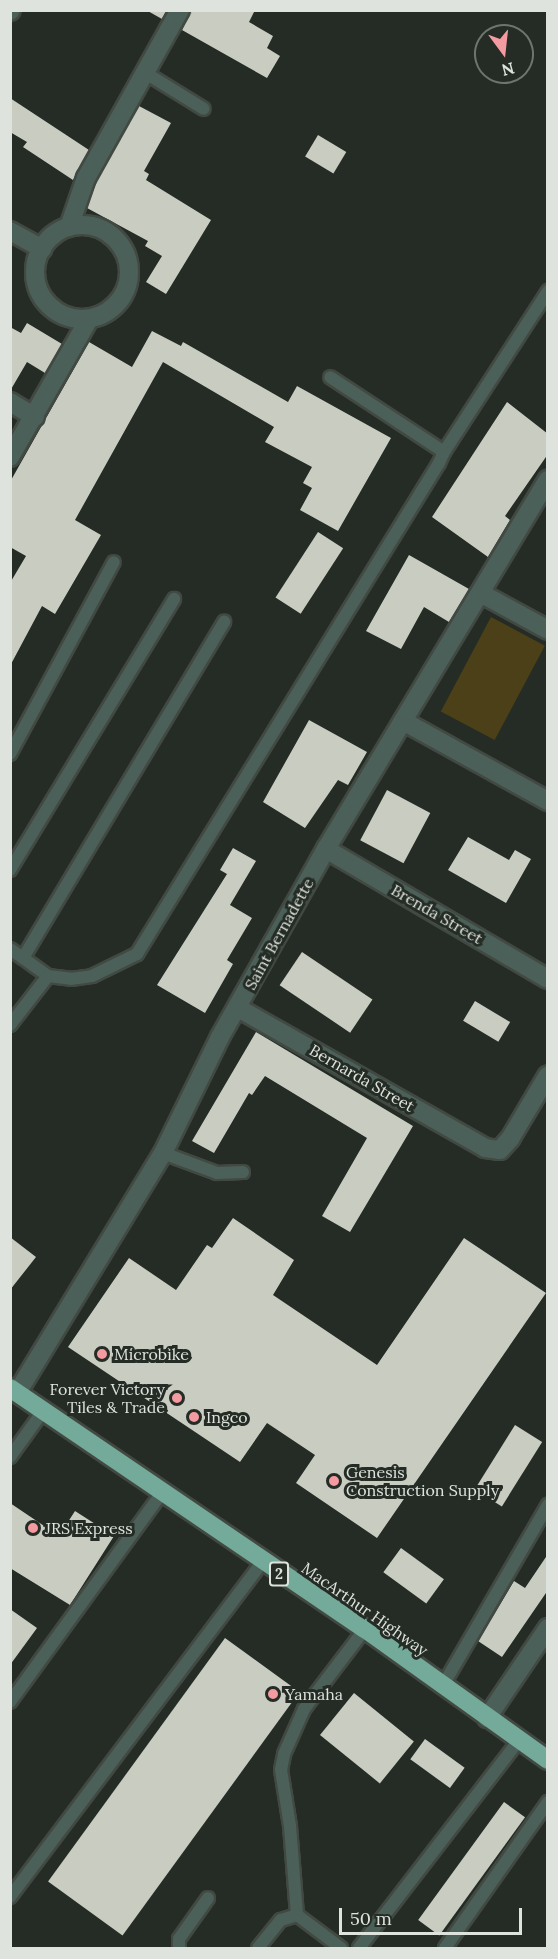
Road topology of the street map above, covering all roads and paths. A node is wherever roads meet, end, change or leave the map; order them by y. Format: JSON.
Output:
{"nodes":[{"id":1,"x":180,"y":10,"type":"edge"},
{"id":2,"x":144,"y":72,"type":"junction"},
{"id":3,"x":204,"y":110,"type":"dead end"},
{"id":4,"x":69,"y":228,"type":"junction"},
{"id":5,"x":10,"y":231,"type":"edge"},
{"id":6,"x":42,"y":249,"type":"junction"},
{"id":7,"x":548,"y":291,"type":"edge"},
{"id":8,"x":89,"y":319,"type":"junction"},
{"id":9,"x":330,"y":377,"type":"dead end"},
{"id":10,"x":10,"y":402,"type":"edge"},
{"id":11,"x":35,"y":417,"type":"junction"},
{"id":12,"x":444,"y":452,"type":"junction"},
{"id":13,"x":10,"y":457,"type":"edge"},
{"id":14,"x":548,"y":479,"type":"edge"},
{"id":15,"x":114,"y":562,"type":"dead end"},
{"id":16,"x":482,"y":594,"type":"junction"},
{"id":17,"x":174,"y":599,"type":"dead end"},
{"id":18,"x":224,"y":622,"type":"dead end"},
{"id":19,"x":548,"y":630,"type":"edge"},
{"id":20,"x":403,"y":721,"type":"junction"},
{"id":21,"x":10,"y":754,"type":"edge"},
{"id":22,"x":548,"y":801,"type":"edge"},
{"id":23,"x":326,"y":849,"type":"junction"},
{"id":24,"x":10,"y":870,"type":"edge"},
{"id":25,"x":10,"y":949,"type":"edge"},
{"id":26,"x":23,"y":958,"type":"junction"},
{"id":27,"x":48,"y":976,"type":"junction"},
{"id":28,"x":548,"y":979,"type":"edge"},
{"id":29,"x":238,"y":1008,"type":"junction"},
{"id":30,"x":10,"y":1025,"type":"edge"},
{"id":31,"x":548,"y":1075,"type":"edge"},
{"id":32,"x":163,"y":1153,"type":"junction"},
{"id":33,"x":243,"y":1172,"type":"dead end"},
{"id":34,"x":14,"y":1391,"type":"edge"},
{"id":35,"x":43,"y":1411,"type":"junction"},
{"id":36,"x":10,"y":1457,"type":"edge"},
{"id":37,"x":162,"y":1493,"type":"junction"},
{"id":38,"x":548,"y":1504,"type":"edge"},
{"id":39,"x":262,"y":1562,"type":"junction"},
{"id":40,"x":548,"y":1628,"type":"edge"},
{"id":41,"x":364,"y":1629,"type":"junction"},
{"id":42,"x":442,"y":1687,"type":"junction"},
{"id":43,"x":10,"y":1702,"type":"edge"},
{"id":44,"x":487,"y":1718,"type":"junction"},
{"id":45,"x":519,"y":1740,"type":"junction"},
{"id":46,"x":548,"y":1760,"type":"edge"},
{"id":47,"x":548,"y":1802,"type":"edge"},
{"id":48,"x":10,"y":1896,"type":"edge"},
{"id":49,"x":208,"y":1898,"type":"dead end"},
{"id":50,"x":297,"y":1915,"type":"junction"},
{"id":51,"x":179,"y":1948,"type":"edge"},
{"id":52,"x":258,"y":1948,"type":"edge"},
{"id":53,"x":341,"y":1948,"type":"edge"},
{"id":54,"x":359,"y":1948,"type":"edge"},
{"id":55,"x":445,"y":1948,"type":"edge"}],
"edges":[{"from":1,"to":2,"type":"street"},
{"from":2,"to":3,"type":"lane"},
{"from":2,"to":4,"type":"street"},
{"from":4,"to":6,"type":"street"},
{"from":4,"to":8,"type":"street"},
{"from":5,"to":6,"type":"street"},
{"from":6,"to":8,"type":"street"},
{"from":7,"to":12,"type":"lane"},
{"from":8,"to":11,"type":"street"},
{"from":9,"to":12,"type":"lane"},
{"from":10,"to":11,"type":"street"},
{"from":11,"to":13,"type":"street"},
{"from":12,"to":27,"type":"lane"},
{"from":14,"to":16,"type":"street","name":"Saint Bernadette"},
{"from":15,"to":21,"type":"lane"},
{"from":16,"to":19,"type":"street"},
{"from":16,"to":20,"type":"street","name":"Saint Bernadette"},
{"from":17,"to":24,"type":"lane"},
{"from":18,"to":26,"type":"lane"},
{"from":20,"to":22,"type":"street"},
{"from":20,"to":23,"type":"street","name":"Saint Bernadette"},
{"from":23,"to":28,"type":"street","name":"Brenda Street"},
{"from":23,"to":29,"type":"street","name":"Saint Bernadette"},
{"from":25,"to":26,"type":"lane"},
{"from":26,"to":27,"type":"lane"},
{"from":27,"to":30,"type":"lane"},
{"from":29,"to":31,"type":"street","name":"Bernarda Street"},
{"from":29,"to":32,"type":"street","name":"Saint Bernadette"},
{"from":32,"to":33,"type":"lane"},
{"from":32,"to":34,"type":"street","name":"Saint Bernadette"},
{"from":34,"to":35,"type":"highway","name":"MacArthur Highway","number":"2"},
{"from":35,"to":36,"type":"lane"},
{"from":35,"to":37,"type":"highway","name":"MacArthur Highway","number":"2"},
{"from":37,"to":39,"type":"highway","name":"MacArthur Highway","number":"2"},
{"from":37,"to":43,"type":"lane"},
{"from":38,"to":42,"type":"lane"},
{"from":39,"to":41,"type":"highway","name":"MacArthur Highway","number":"2"},
{"from":39,"to":48,"type":"lane"},
{"from":40,"to":44,"type":"street"},
{"from":41,"to":42,"type":"highway","name":"MacArthur Highway","number":"2"},
{"from":41,"to":50,"type":"lane"},
{"from":42,"to":44,"type":"highway","name":"MacArthur Highway","number":"2"},
{"from":44,"to":45,"type":"highway","name":"MacArthur Highway","number":"2"},
{"from":45,"to":46,"type":"highway","name":"MacArthur Highway","number":"2"},
{"from":45,"to":54,"type":"lane"},
{"from":47,"to":55,"type":"lane"},
{"from":49,"to":51,"type":"lane"},
{"from":50,"to":52,"type":"lane"},
{"from":50,"to":53,"type":"lane"}]}
